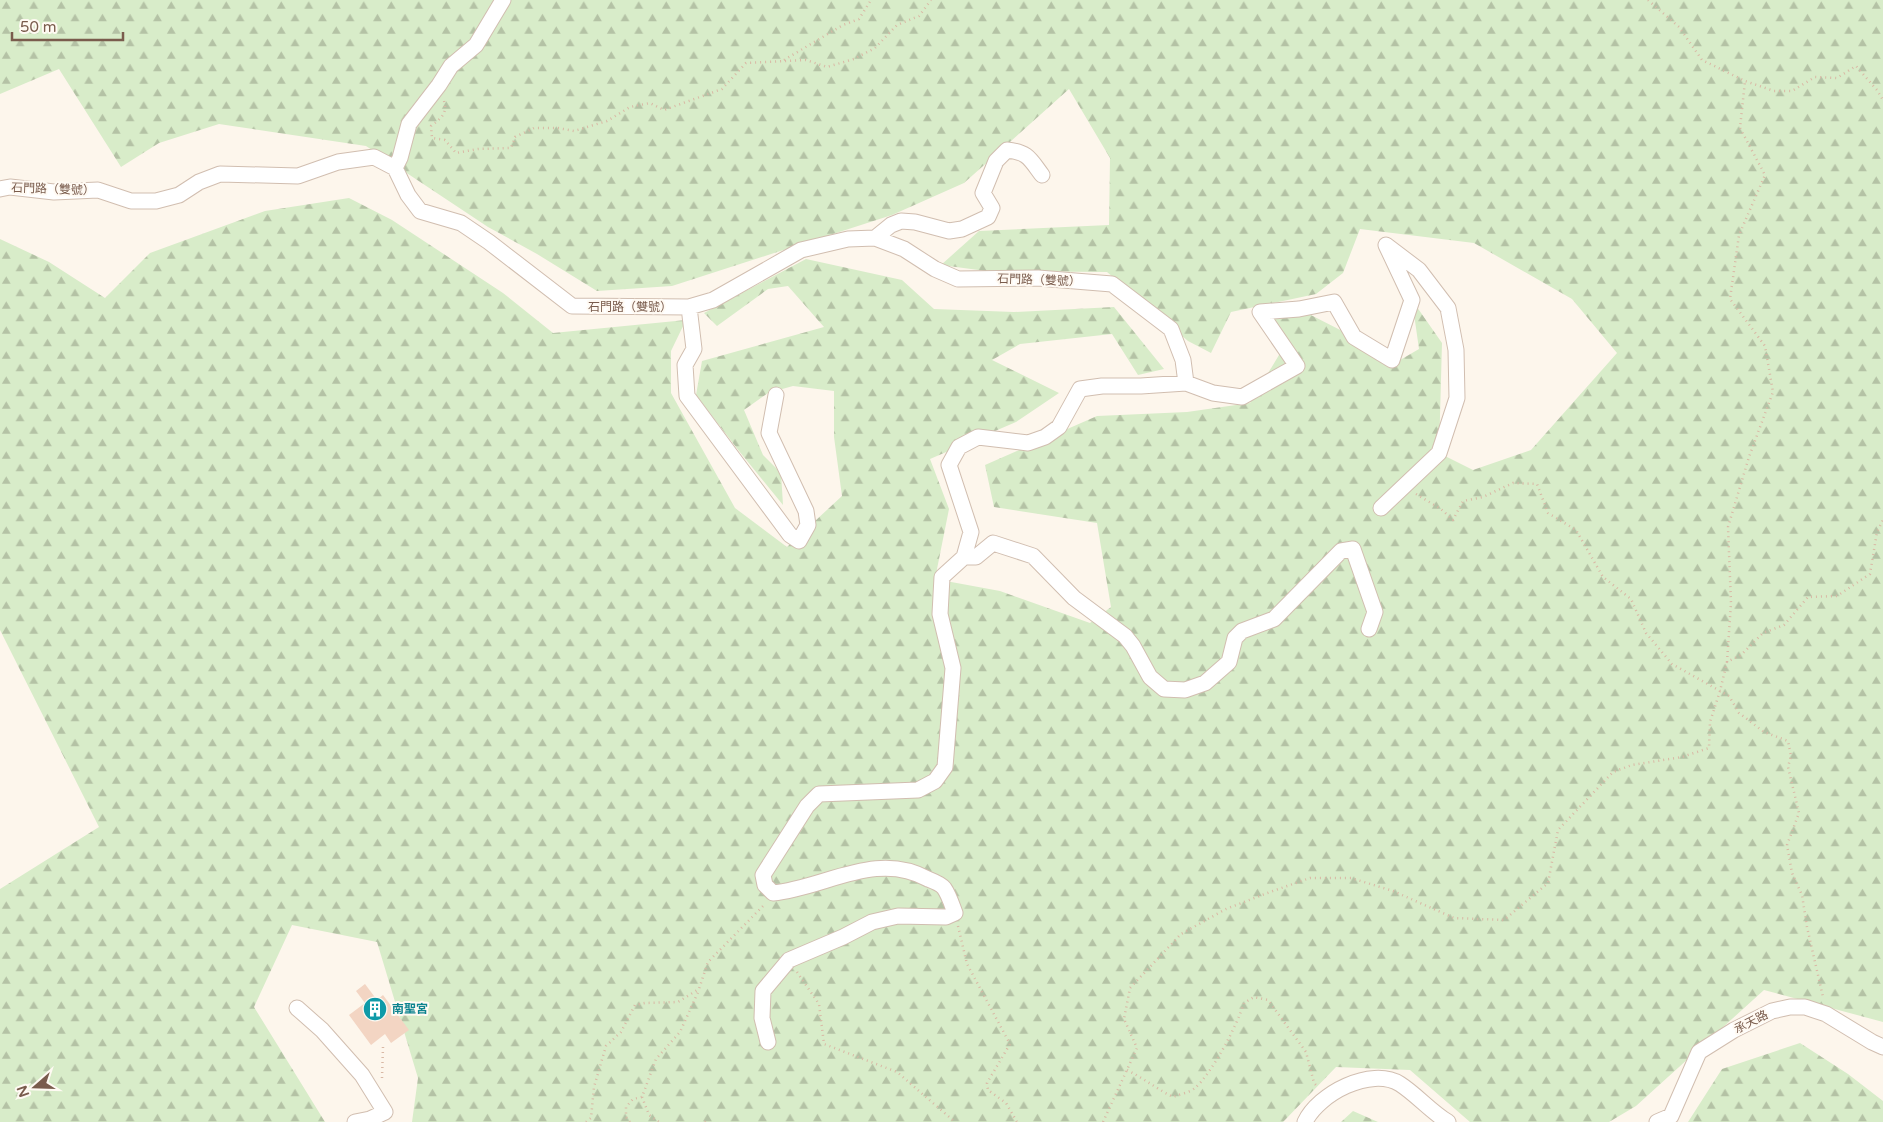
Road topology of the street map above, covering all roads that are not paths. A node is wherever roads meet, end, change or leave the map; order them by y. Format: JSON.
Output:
{"nodes":[{"id":1,"x":503,"y":0,"type":"edge"},
{"id":2,"x":395,"y":168,"type":"junction"},
{"id":3,"x":1042,"y":175,"type":"dead end"},
{"id":4,"x":0,"y":189,"type":"edge"},
{"id":5,"x":875,"y":238,"type":"junction"},
{"id":6,"x":689,"y":307,"type":"junction"},
{"id":7,"x":1186,"y":383,"type":"junction"},
{"id":8,"x":776,"y":395,"type":"dead end"},
{"id":9,"x":1381,"y":508,"type":"dead end"},
{"id":10,"x":964,"y":557,"type":"junction"},
{"id":11,"x":1369,"y":629,"type":"dead end"},
{"id":12,"x":297,"y":1008,"type":"dead end"},
{"id":13,"x":768,"y":1042,"type":"dead end"},
{"id":14,"x":1883,"y":1047,"type":"edge"},
{"id":15,"x":384,"y":1117,"type":"edge"},
{"id":16,"x":355,"y":1122,"type":"edge"},
{"id":17,"x":1305,"y":1122,"type":"edge"},
{"id":18,"x":1448,"y":1122,"type":"edge"},
{"id":19,"x":1657,"y":1122,"type":"edge"}],
"edges":[{"from":1,"to":2,"type":"street"},
{"from":2,"to":4,"type":"street","name":"石門路（雙號）"},
{"from":2,"to":6,"type":"street","name":"石門路（雙號）"},
{"from":3,"to":5,"type":"street"},
{"from":5,"to":6,"type":"street","name":"石門路（雙號）"},
{"from":5,"to":7,"type":"street","name":"石門路（雙號）"},
{"from":6,"to":8,"type":"street"},
{"from":7,"to":9,"type":"street"},
{"from":7,"to":10,"type":"street"},
{"from":10,"to":11,"type":"street"},
{"from":10,"to":13,"type":"street"},
{"from":12,"to":15,"type":"street"},
{"from":14,"to":19,"type":"street","name":"承天路"},
{"from":15,"to":16,"type":"street"},
{"from":17,"to":18,"type":"street"}]}
